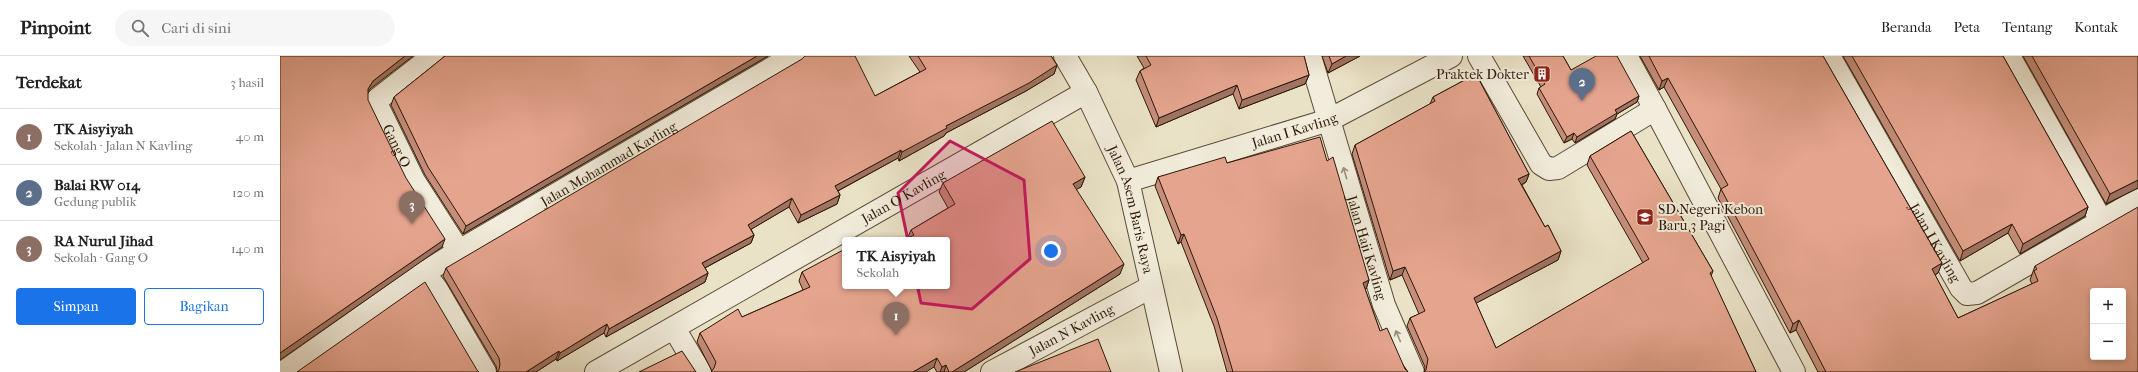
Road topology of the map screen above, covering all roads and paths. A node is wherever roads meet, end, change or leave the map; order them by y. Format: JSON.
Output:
{"nodes":[{"id":1,"x":433,"y":56,"type":"edge"},
{"id":2,"x":793,"y":56,"type":"edge"},
{"id":3,"x":1065,"y":56,"type":"edge"},
{"id":4,"x":1310,"y":56,"type":"edge"},
{"id":5,"x":1451,"y":56,"type":"edge"},
{"id":6,"x":1479,"y":56,"type":"edge"},
{"id":7,"x":1626,"y":56,"type":"edge"},
{"id":8,"x":1829,"y":56,"type":"edge"},
{"id":9,"x":2009,"y":56,"type":"edge"},
{"id":10,"x":1086,"y":92,"type":"junction"},
{"id":11,"x":1656,"y":109,"type":"junction"},
{"id":12,"x":1329,"y":120,"type":"junction"},
{"id":13,"x":1128,"y":181,"type":"junction"},
{"id":14,"x":2138,"y":200,"type":"edge"},
{"id":15,"x":2101,"y":220,"type":"junction"},
{"id":16,"x":459,"y":251,"type":"junction"},
{"id":17,"x":424,"y":273,"type":"junction"},
{"id":18,"x":1151,"y":288,"type":"junction"},
{"id":19,"x":674,"y":328,"type":"junction"},
{"id":20,"x":1786,"y":369,"type":"edge"},
{"id":21,"x":284,"y":372,"type":"edge"},
{"id":22,"x":485,"y":372,"type":"edge"},
{"id":23,"x":596,"y":372,"type":"edge"},
{"id":24,"x":700,"y":372,"type":"edge"},
{"id":25,"x":992,"y":372,"type":"edge"},
{"id":26,"x":1171,"y":372,"type":"edge"},
{"id":27,"x":1413,"y":372,"type":"edge"}],
"edges":[{"from":1,"to":16,"type":"street","name":"Gang O"},
{"from":2,"to":16,"type":"street","name":"Jalan Mohammad Kavling"},
{"from":3,"to":10,"type":"street","name":"Jalan Asem Baris Raya"},
{"from":4,"to":12,"type":"street","name":"Jalan Haji Kavling"},
{"from":5,"to":12,"type":"street","name":"Jalan I Kavling"},
{"from":6,"to":11,"type":"street"},
{"from":7,"to":11,"type":"street"},
{"from":8,"to":15,"type":"street","name":"Jalan I Kavling"},
{"from":9,"to":15,"type":"street"},
{"from":10,"to":13,"type":"street","name":"Jalan Asem Baris Raya"},
{"from":10,"to":19,"type":"street","name":"Jalan O Kavling"},
{"from":11,"to":20,"type":"street"},
{"from":12,"to":13,"type":"street","name":"Jalan I Kavling"},
{"from":27,"to":12,"type":"street","name":"Jalan Haji Kavling","one_way":true},
{"from":13,"to":18,"type":"street","name":"Jalan Asem Baris Raya"},
{"from":14,"to":15,"type":"street","name":"Jalan I Kavling"},
{"from":16,"to":17,"type":"street","name":"Jalan Mohammad Kavling"},
{"from":17,"to":21,"type":"street","name":"Jalan Mohammad Kavling"},
{"from":17,"to":22,"type":"street"},
{"from":18,"to":25,"type":"street","name":"Jalan N Kavling"},
{"from":18,"to":26,"type":"street","name":"Jalan Asem Baris Raya"},
{"from":19,"to":23,"type":"street","name":"Jalan O Kavling"},
{"from":19,"to":24,"type":"street"}]}
